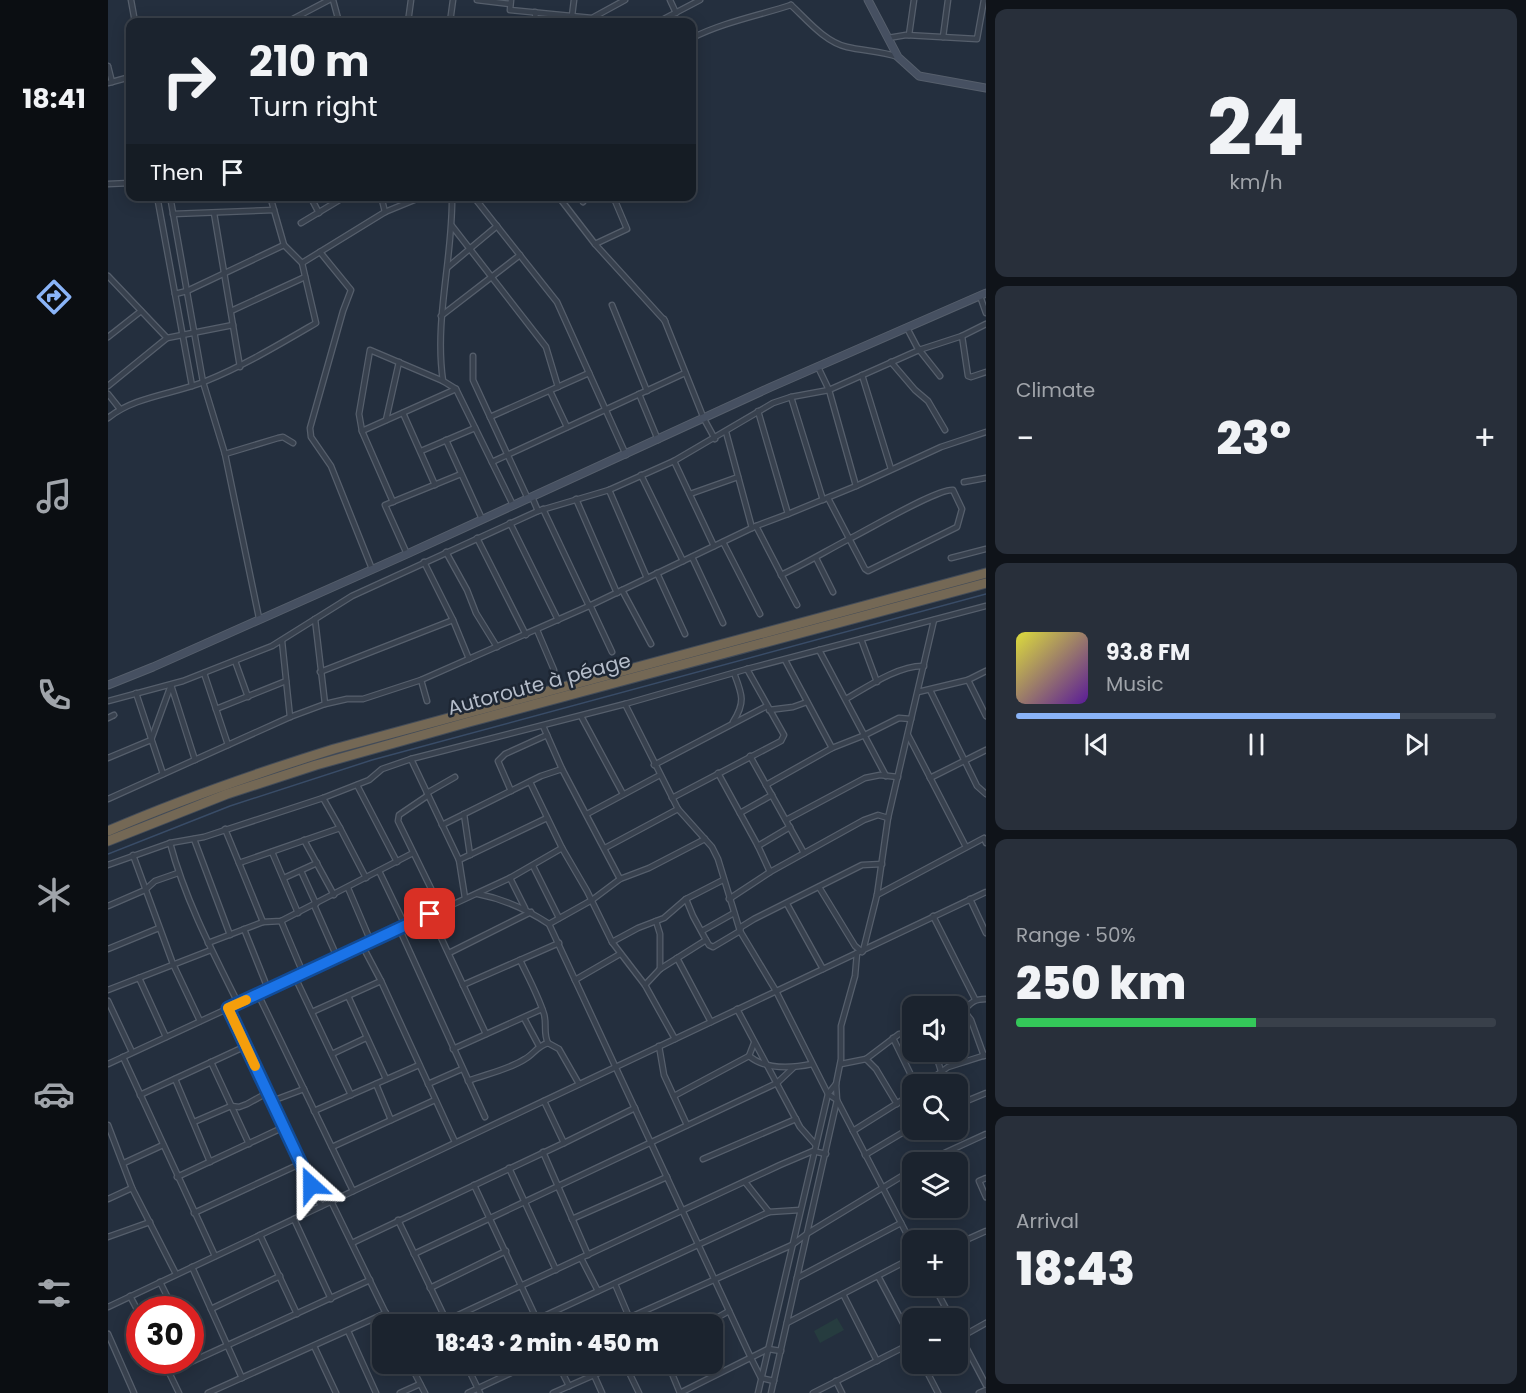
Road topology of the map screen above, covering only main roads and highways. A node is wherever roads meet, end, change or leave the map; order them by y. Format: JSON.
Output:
{"nodes":[{"id":1,"x":986,"y":573,"type":"edge"},
{"id":2,"x":986,"y":583,"type":"edge"},
{"id":3,"x":108,"y":831,"type":"edge"},
{"id":4,"x":108,"y":841,"type":"edge"}],
"edges":[{"from":1,"to":3,"type":"highway"},
{"from":2,"to":4,"type":"highway","name":"Autoroute à péage"}]}
